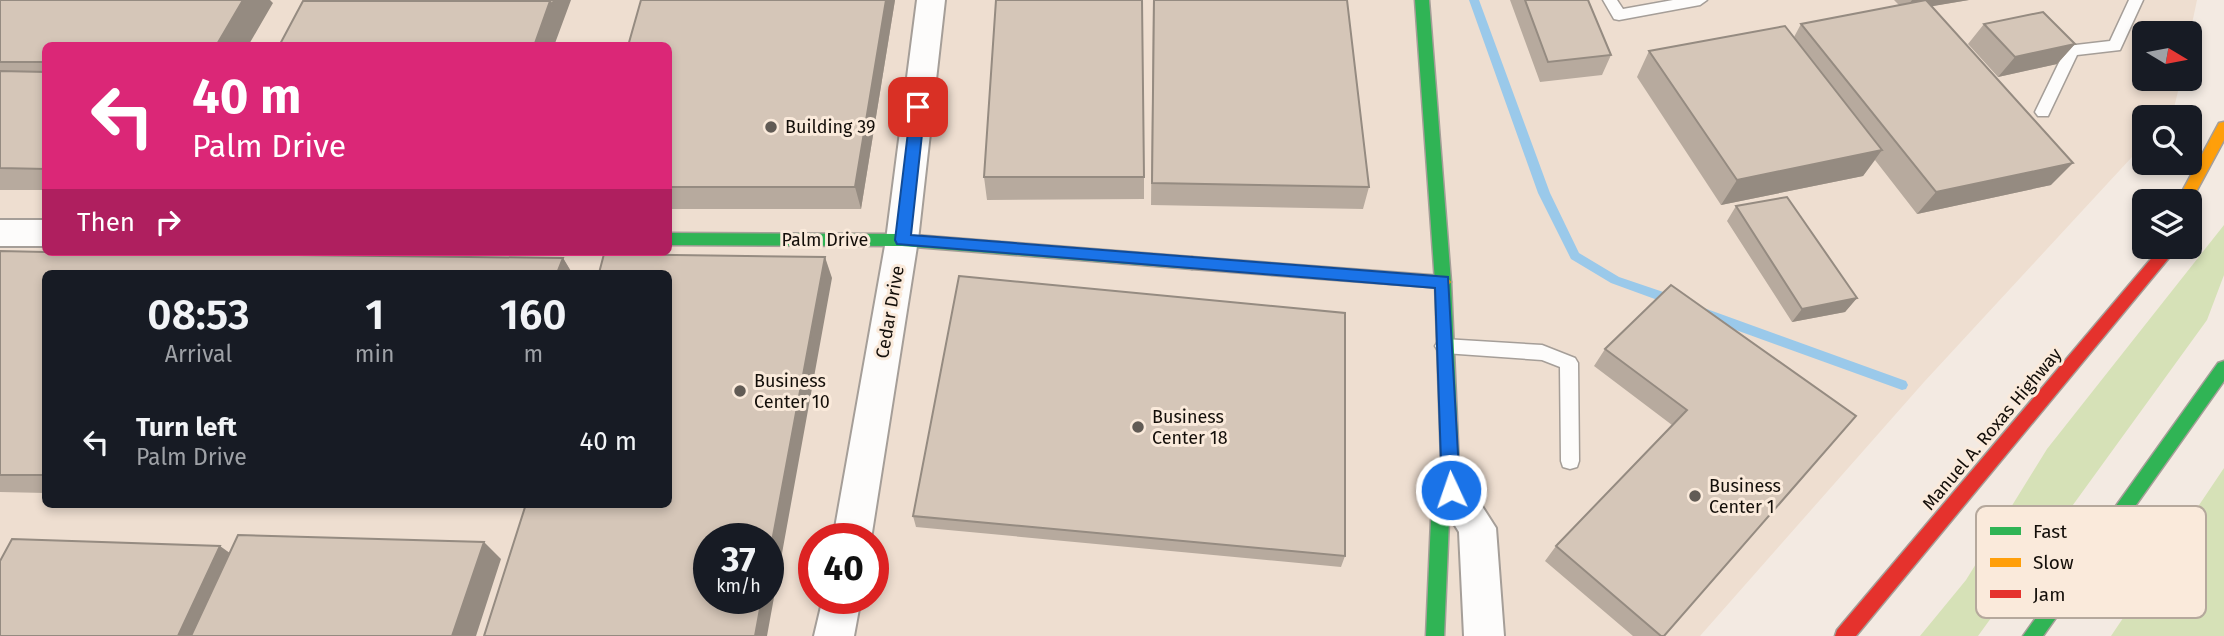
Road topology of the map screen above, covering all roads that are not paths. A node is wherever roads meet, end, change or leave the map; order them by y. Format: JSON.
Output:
{"nodes":[{"id":1,"x":932,"y":0,"type":"edge"},
{"id":2,"x":1422,"y":0,"type":"edge"},
{"id":3,"x":1610,"y":0,"type":"edge"},
{"id":4,"x":1700,"y":0,"type":"edge"},
{"id":5,"x":2136,"y":0,"type":"edge"},
{"id":6,"x":2043,"y":112,"type":"dead end"},
{"id":7,"x":2224,"y":127,"type":"edge"},
{"id":8,"x":2190,"y":189,"type":"edge"},
{"id":9,"x":0,"y":233,"type":"edge"},
{"id":10,"x":42,"y":233,"type":"edge"},
{"id":11,"x":672,"y":239,"type":"edge"},
{"id":12,"x":902,"y":240,"type":"junction"},
{"id":13,"x":2154,"y":259,"type":"edge"},
{"id":14,"x":2160,"y":259,"type":"edge"},
{"id":15,"x":1443,"y":282,"type":"junction"},
{"id":16,"x":2141,"y":283,"type":"junction"},
{"id":17,"x":1444,"y":346,"type":"junction"},
{"id":18,"x":2224,"y":368,"type":"edge"},
{"id":19,"x":1570,"y":461,"type":"dead end"},
{"id":20,"x":1451,"y":490,"type":"junction"},
{"id":21,"x":2125,"y":506,"type":"edge"},
{"id":22,"x":855,"y":523,"type":"edge"},
{"id":23,"x":839,"y":614,"type":"edge"},
{"id":24,"x":2045,"y":618,"type":"edge"},
{"id":25,"x":834,"y":636,"type":"edge"},
{"id":26,"x":1435,"y":636,"type":"edge"},
{"id":27,"x":1484,"y":636,"type":"edge"},
{"id":28,"x":1844,"y":636,"type":"edge"},
{"id":29,"x":2032,"y":636,"type":"edge"}],
"edges":[{"from":1,"to":12,"type":"street","name":"Cedar Drive"},
{"from":2,"to":15,"type":"street"},
{"from":3,"to":4,"type":"lane"},
{"from":5,"to":6,"type":"lane"},
{"from":7,"to":8,"type":"street"},
{"from":9,"to":10,"type":"street"},
{"from":11,"to":12,"type":"street","name":"Palm Drive"},
{"from":12,"to":15,"type":"street","name":"Palm Drive"},
{"from":12,"to":22,"type":"street","name":"Cedar Drive"},
{"from":13,"to":16,"type":"street"},
{"from":14,"to":16,"type":"street","name":"Manuel A. Roxas Highway"},
{"from":15,"to":17,"type":"street"},
{"from":16,"to":28,"type":"street","name":"Manuel A. Roxas Highway"},
{"from":17,"to":19,"type":"lane"},
{"from":17,"to":20,"type":"street"},
{"from":18,"to":21,"type":"street"},
{"from":20,"to":26,"type":"street"},
{"from":20,"to":27,"type":"street"},
{"from":23,"to":25,"type":"street"},
{"from":24,"to":29,"type":"street"}]}
